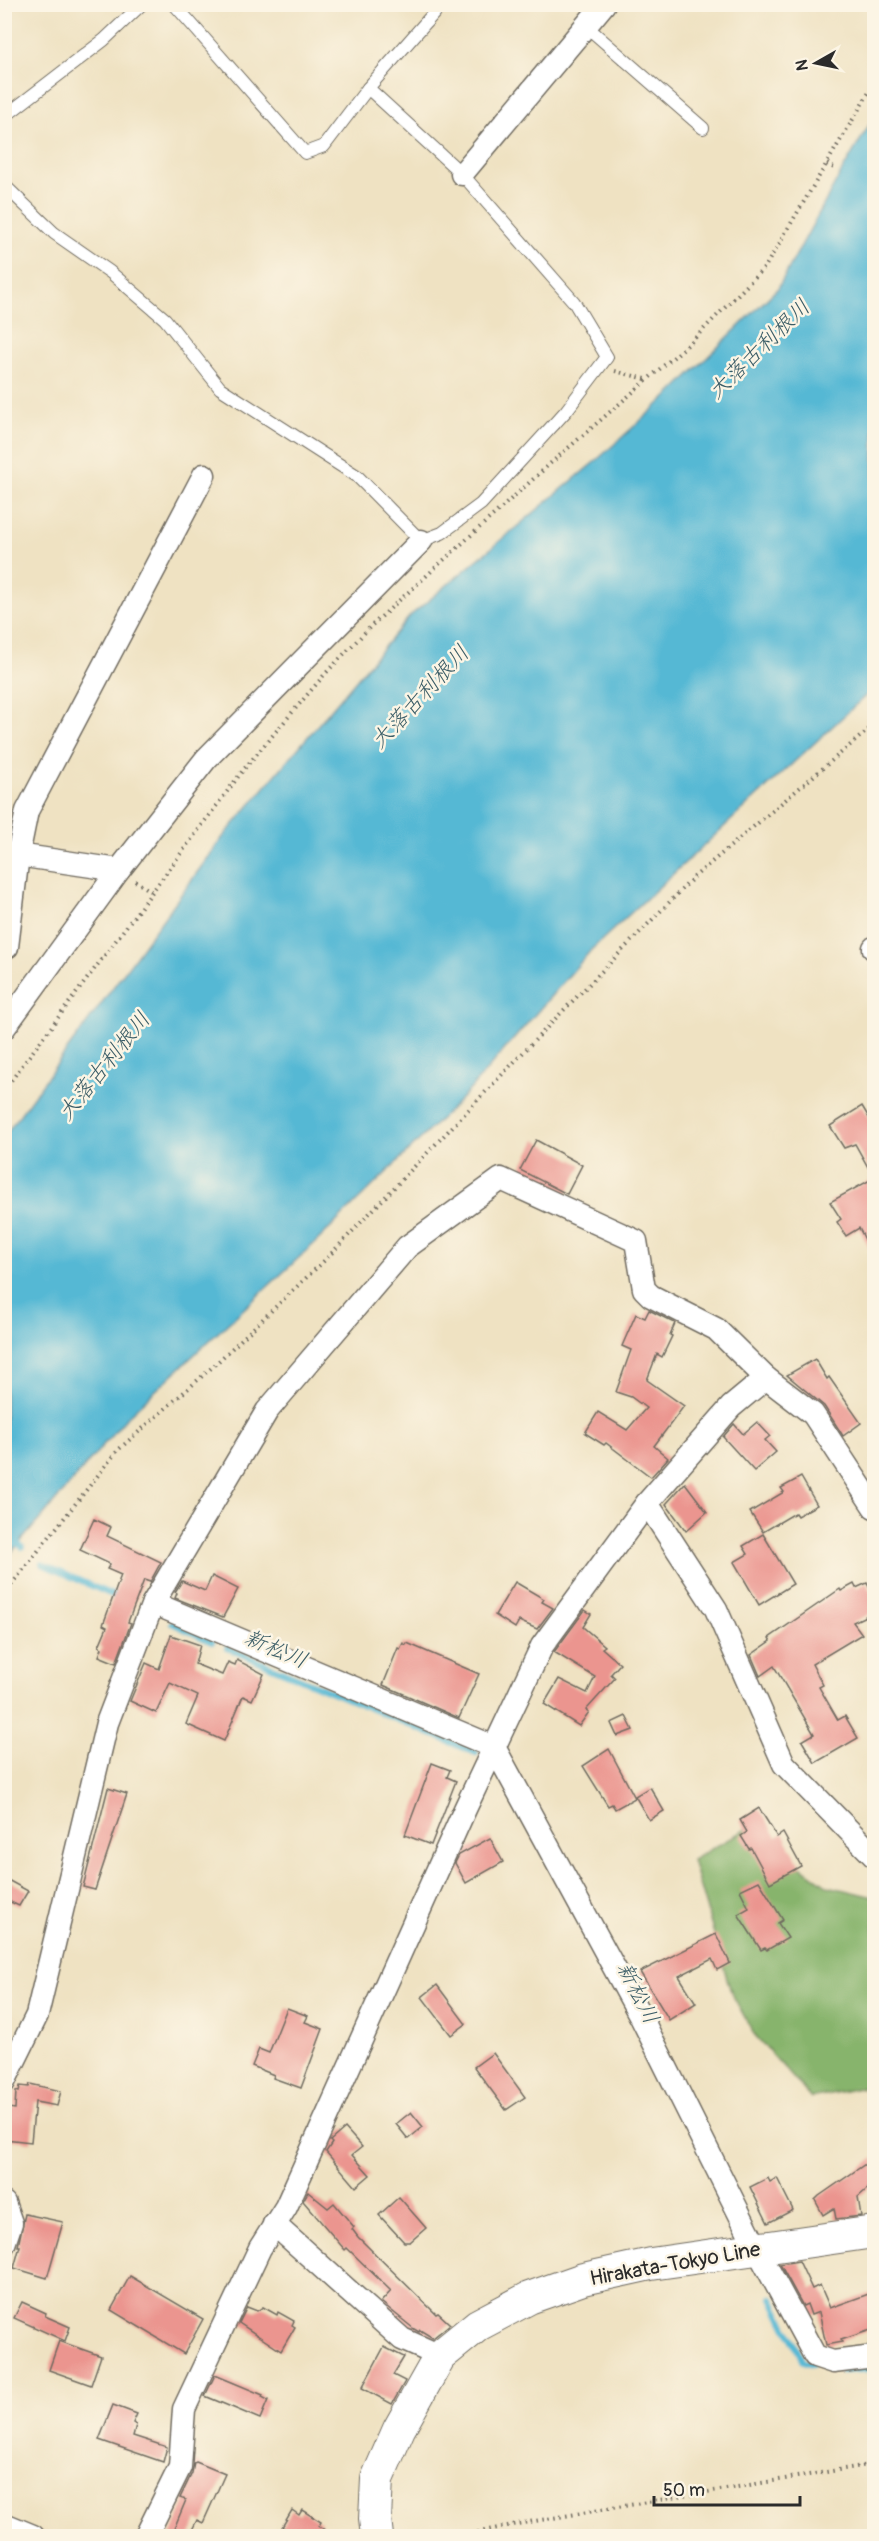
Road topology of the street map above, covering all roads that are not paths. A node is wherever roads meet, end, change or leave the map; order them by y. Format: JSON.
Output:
{"nodes":[{"id":1,"x":142,"y":4,"type":"edge"},
{"id":2,"x":174,"y":4,"type":"edge"},
{"id":3,"x":442,"y":4,"type":"edge"},
{"id":4,"x":604,"y":4,"type":"edge"},
{"id":5,"x":586,"y":26,"type":"junction"},
{"id":6,"x":368,"y":88,"type":"junction"},
{"id":7,"x":4,"y":117,"type":"edge"},
{"id":8,"x":703,"y":129,"type":"dead end"},
{"id":9,"x":462,"y":174,"type":"junction"},
{"id":10,"x":4,"y":185,"type":"edge"},
{"id":11,"x":204,"y":475,"type":"dead end"},
{"id":12,"x":421,"y":541,"type":"junction"},
{"id":13,"x":11,"y":854,"type":"edge"},
{"id":14,"x":119,"y":870,"type":"junction"},
{"id":15,"x":4,"y":947,"type":"edge"},
{"id":16,"x":4,"y":1028,"type":"edge"},
{"id":17,"x":766,"y":1378,"type":"junction"},
{"id":18,"x":647,"y":1503,"type":"junction"},
{"id":19,"x":874,"y":1507,"type":"edge"},
{"id":20,"x":153,"y":1603,"type":"junction"},
{"id":21,"x":494,"y":1748,"type":"junction"},
{"id":22,"x":874,"y":1856,"type":"edge"},
{"id":23,"x":4,"y":2082,"type":"edge"},
{"id":24,"x":4,"y":2203,"type":"edge"},
{"id":25,"x":274,"y":2224,"type":"junction"},
{"id":26,"x":874,"y":2232,"type":"edge"},
{"id":27,"x":4,"y":2244,"type":"edge"},
{"id":28,"x":757,"y":2249,"type":"junction"},
{"id":29,"x":440,"y":2356,"type":"junction"},
{"id":30,"x":874,"y":2357,"type":"edge"},
{"id":31,"x":4,"y":2524,"type":"edge"},
{"id":32,"x":33,"y":2536,"type":"edge"},
{"id":33,"x":146,"y":2536,"type":"edge"},
{"id":34,"x":377,"y":2536,"type":"edge"}],
"edges":[{"from":1,"to":7,"type":"lane"},
{"from":2,"to":6,"type":"lane"},
{"from":3,"to":6,"type":"lane"},
{"from":4,"to":5,"type":"street"},
{"from":5,"to":8,"type":"lane"},
{"from":5,"to":9,"type":"street"},
{"from":6,"to":9,"type":"lane"},
{"from":9,"to":12,"type":"lane"},
{"from":10,"to":12,"type":"lane"},
{"from":11,"to":13,"type":"street"},
{"from":12,"to":14,"type":"street"},
{"from":13,"to":14,"type":"street"},
{"from":13,"to":15,"type":"street"},
{"from":14,"to":16,"type":"street"},
{"from":17,"to":18,"type":"street"},
{"from":17,"to":19,"type":"street"},
{"from":17,"to":20,"type":"street"},
{"from":18,"to":21,"type":"street"},
{"from":18,"to":22,"type":"street"},
{"from":20,"to":21,"type":"street"},
{"from":20,"to":23,"type":"street"},
{"from":21,"to":25,"type":"street"},
{"from":21,"to":28,"type":"street"},
{"from":24,"to":27,"type":"street"},
{"from":25,"to":29,"type":"street"},
{"from":25,"to":33,"type":"street"},
{"from":26,"to":28,"type":"main road","name":"Hirakata-Tokyo Line"},
{"from":28,"to":29,"type":"main road","name":"Hirakata-Tokyo Line"},
{"from":28,"to":30,"type":"street"},
{"from":29,"to":34,"type":"main road","name":"Hirakata-Tokyo Line"},
{"from":31,"to":32,"type":"street"}]}
